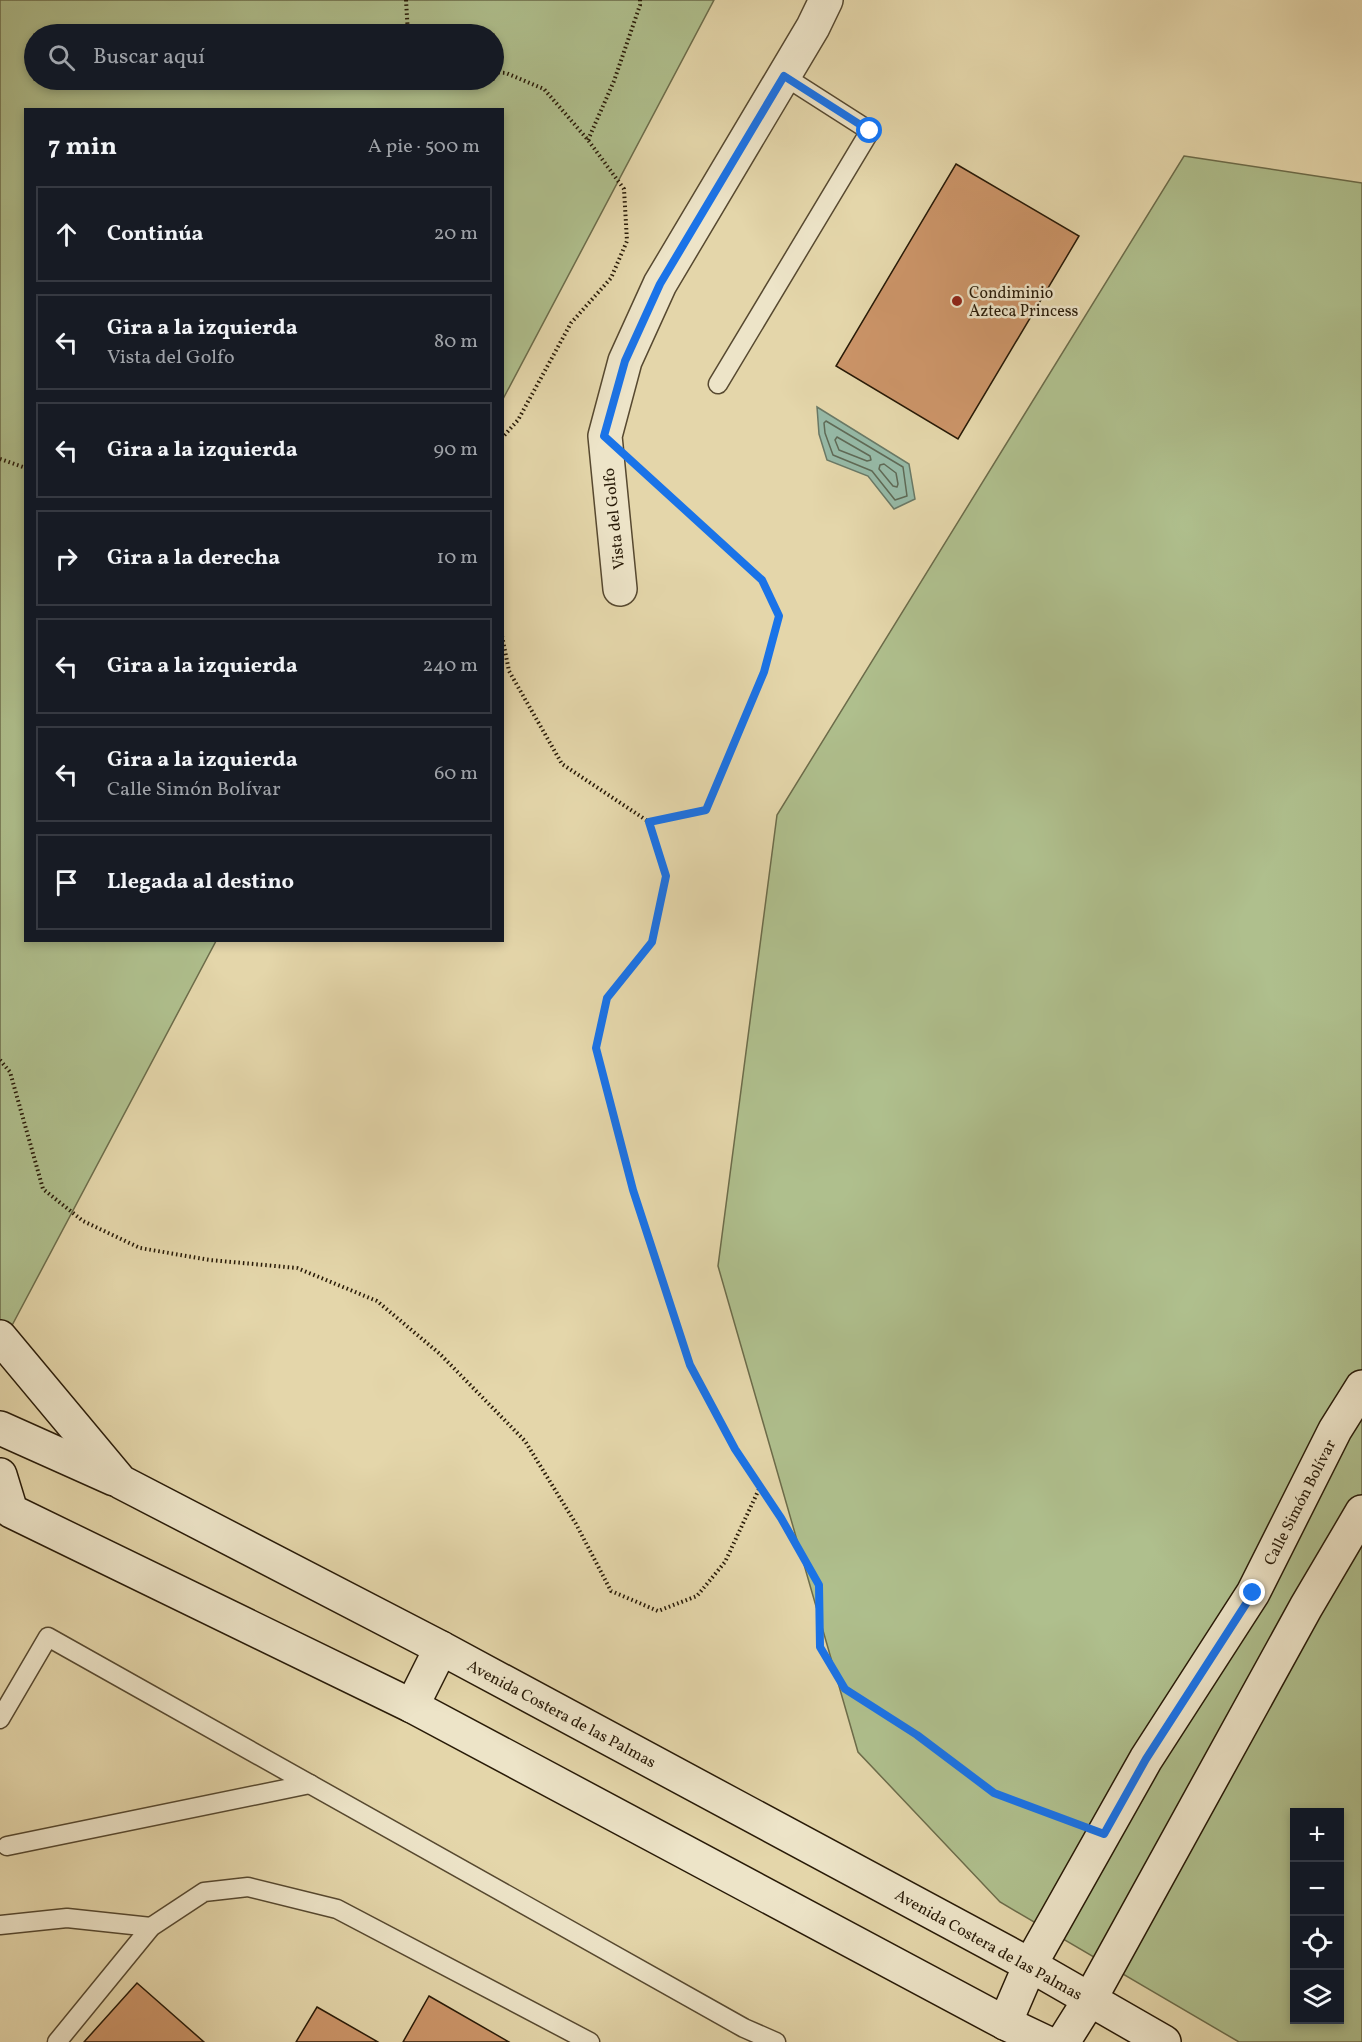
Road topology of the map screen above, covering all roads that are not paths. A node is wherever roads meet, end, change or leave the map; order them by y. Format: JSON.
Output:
{"nodes":[{"id":1,"x":826,"y":0,"type":"edge"},
{"id":2,"x":784,"y":76,"type":"junction"},
{"id":3,"x":718,"y":384,"type":"dead end"},
{"id":4,"x":620,"y":589,"type":"dead end"},
{"id":5,"x":0,"y":1336,"type":"edge"},
{"id":6,"x":1362,"y":1387,"type":"edge"},
{"id":7,"x":0,"y":1428,"type":"edge"},
{"id":8,"x":0,"y":1475,"type":"edge"},
{"id":9,"x":121,"y":1482,"type":"junction"},
{"id":10,"x":1362,"y":1512,"type":"edge"},
{"id":11,"x":4,"y":1515,"type":"edge"},
{"id":12,"x":441,"y":1648,"type":"junction"},
{"id":13,"x":411,"y":1706,"type":"junction"},
{"id":14,"x":0,"y":1719,"type":"edge"},
{"id":15,"x":310,"y":1784,"type":"junction"},
{"id":16,"x":7,"y":1846,"type":"dead end"},
{"id":17,"x":0,"y":1925,"type":"edge"},
{"id":18,"x":151,"y":1927,"type":"junction"},
{"id":19,"x":1030,"y":1965,"type":"junction"},
{"id":20,"x":1090,"y":1999,"type":"junction"},
{"id":21,"x":1001,"y":2033,"type":"edge"},
{"id":22,"x":57,"y":2042,"type":"edge"},
{"id":23,"x":590,"y":2042,"type":"edge"},
{"id":24,"x":776,"y":2042,"type":"edge"},
{"id":25,"x":1045,"y":2042,"type":"edge"},
{"id":26,"x":1063,"y":2042,"type":"edge"},
{"id":27,"x":1164,"y":2042,"type":"edge"}],
"edges":[{"from":1,"to":2,"type":"main road","name":"Vista del Golfo"},
{"from":2,"to":3,"type":"lane"},
{"from":2,"to":4,"type":"main road","name":"Vista del Golfo"},
{"from":5,"to":9,"type":"main road","name":"Avenida Costera de las Palmas"},
{"from":6,"to":19,"type":"main road","name":"Calle Simón Bolívar"},
{"from":7,"to":9,"type":"main road"},
{"from":8,"to":11,"type":"main road"},
{"from":9,"to":12,"type":"main road","name":"Avenida Costera de las Palmas"},
{"from":10,"to":20,"type":"main road"},
{"from":11,"to":13,"type":"main road"},
{"from":12,"to":13,"type":"main road"},
{"from":12,"to":19,"type":"main road","name":"Avenida Costera de las Palmas"},
{"from":13,"to":21,"type":"main road"},
{"from":14,"to":15,"type":"lane"},
{"from":15,"to":16,"type":"lane"},
{"from":15,"to":24,"type":"lane"},
{"from":17,"to":18,"type":"lane"},
{"from":18,"to":22,"type":"lane"},
{"from":18,"to":23,"type":"lane"},
{"from":19,"to":20,"type":"main road","name":"Avenida Costera de las Palmas"},
{"from":19,"to":21,"type":"main road","name":"Calle Simón Bolívar"},
{"from":20,"to":26,"type":"main road"},
{"from":20,"to":27,"type":"main road","name":"Avenida Costera de las Palmas"},
{"from":21,"to":25,"type":"main road"}]}
